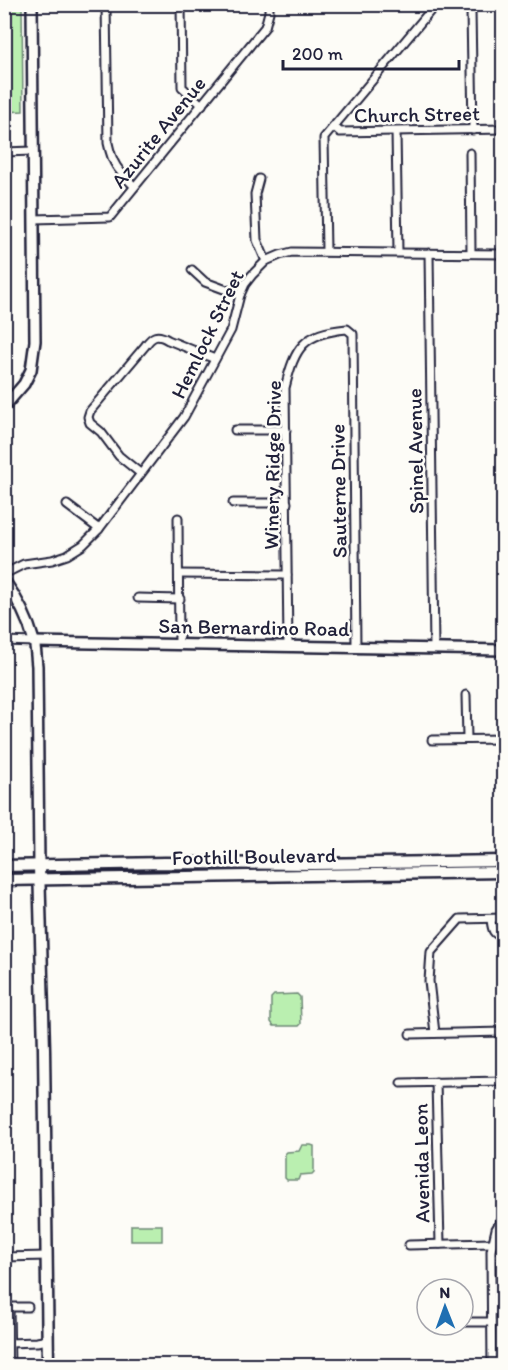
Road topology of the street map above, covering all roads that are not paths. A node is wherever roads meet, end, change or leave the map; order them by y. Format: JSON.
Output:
{"nodes":[{"id":1,"x":32,"y":4,"type":"edge"},
{"id":2,"x":105,"y":4,"type":"edge"},
{"id":3,"x":181,"y":4,"type":"edge"},
{"id":4,"x":269,"y":4,"type":"edge"},
{"id":5,"x":436,"y":4,"type":"edge"},
{"id":6,"x":468,"y":4,"type":"edge"},
{"id":7,"x":202,"y":105,"type":"junction"},
{"id":8,"x":333,"y":126,"type":"junction"},
{"id":9,"x":504,"y":129,"type":"edge"},
{"id":10,"x":472,"y":130,"type":"junction"},
{"id":11,"x":396,"y":132,"type":"junction"},
{"id":12,"x":33,"y":151,"type":"junction"},
{"id":13,"x":4,"y":152,"type":"edge"},
{"id":14,"x":470,"y":153,"type":"dead end"},
{"id":15,"x":259,"y":179,"type":"dead end"},
{"id":16,"x":134,"y":186,"type":"junction"},
{"id":17,"x":34,"y":219,"type":"junction"},
{"id":18,"x":326,"y":251,"type":"junction"},
{"id":19,"x":398,"y":252,"type":"junction"},
{"id":20,"x":429,"y":253,"type":"junction"},
{"id":21,"x":471,"y":253,"type":"junction"},
{"id":22,"x":504,"y":254,"type":"edge"},
{"id":23,"x":266,"y":261,"type":"junction"},
{"id":24,"x":192,"y":270,"type":"dead end"},
{"id":25,"x":240,"y":295,"type":"junction"},
{"id":26,"x":353,"y":334,"type":"joint"},
{"id":27,"x":214,"y":359,"type":"junction"},
{"id":28,"x":4,"y":407,"type":"edge"},
{"id":29,"x":235,"y":430,"type":"dead end"},
{"id":30,"x":286,"y":430,"type":"junction"},
{"id":31,"x":140,"y":473,"type":"junction"},
{"id":32,"x":233,"y":503,"type":"dead end"},
{"id":33,"x":287,"y":503,"type":"junction"},
{"id":34,"x":67,"y":506,"type":"dead end"},
{"id":35,"x":178,"y":518,"type":"dead end"},
{"id":36,"x":99,"y":529,"type":"junction"},
{"id":37,"x":4,"y":574,"type":"edge"},
{"id":38,"x":179,"y":574,"type":"junction"},
{"id":39,"x":287,"y":576,"type":"junction"},
{"id":40,"x":4,"y":580,"type":"edge"},
{"id":41,"x":138,"y":598,"type":"dead end"},
{"id":42,"x":180,"y":599,"type":"junction"},
{"id":43,"x":4,"y":641,"type":"edge"},
{"id":44,"x":34,"y":642,"type":"junction"},
{"id":45,"x":179,"y":644,"type":"junction"},
{"id":46,"x":288,"y":646,"type":"junction"},
{"id":47,"x":356,"y":647,"type":"junction"},
{"id":48,"x":434,"y":649,"type":"junction"},
{"id":49,"x":504,"y":650,"type":"edge"},
{"id":50,"x":466,"y":695,"type":"dead end"},
{"id":51,"x":466,"y":739,"type":"junction"},
{"id":52,"x":504,"y":739,"type":"edge"},
{"id":53,"x":432,"y":740,"type":"dead end"},
{"id":54,"x":504,"y":861,"type":"edge"},
{"id":55,"x":4,"y":866,"type":"edge"},
{"id":56,"x":39,"y":866,"type":"junction"},
{"id":57,"x":504,"y":872,"type":"edge"},
{"id":58,"x":4,"y":880,"type":"edge"},
{"id":59,"x":40,"y":880,"type":"junction"},
{"id":60,"x":504,"y":918,"type":"edge"},
{"id":61,"x":491,"y":919,"type":"junction"},
{"id":62,"x":504,"y":936,"type":"edge"},
{"id":63,"x":504,"y":1032,"type":"edge"},
{"id":64,"x":435,"y":1033,"type":"junction"},
{"id":65,"x":410,"y":1034,"type":"dead end"},
{"id":66,"x":504,"y":1081,"type":"edge"},
{"id":67,"x":436,"y":1082,"type":"junction"},
{"id":68,"x":401,"y":1083,"type":"dead end"},
{"id":69,"x":504,"y":1216,"type":"edge"},
{"id":70,"x":492,"y":1243,"type":"junction"},
{"id":71,"x":440,"y":1244,"type":"junction"},
{"id":72,"x":409,"y":1245,"type":"dead end"},
{"id":73,"x":47,"y":1256,"type":"junction"},
{"id":74,"x":4,"y":1257,"type":"edge"},
{"id":75,"x":28,"y":1307,"type":"dead end"},
{"id":76,"x":6,"y":1317,"type":"edge"},
{"id":77,"x":475,"y":1322,"type":"edge"},
{"id":78,"x":492,"y":1322,"type":"junction"},
{"id":79,"x":48,"y":1340,"type":"junction"},
{"id":80,"x":9,"y":1343,"type":"junction"},
{"id":81,"x":10,"y":1365,"type":"edge"},
{"id":82,"x":48,"y":1365,"type":"edge"},
{"id":83,"x":492,"y":1365,"type":"edge"}],
"edges":[{"from":1,"to":12,"type":"street"},
{"from":2,"to":16,"type":"street"},
{"from":3,"to":7,"type":"street"},
{"from":4,"to":7,"type":"street","name":"Azurite Avenue"},
{"from":5,"to":8,"type":"street"},
{"from":6,"to":10,"type":"street"},
{"from":7,"to":16,"type":"street","name":"Azurite Avenue"},
{"from":8,"to":11,"type":"street","name":"Church Street"},
{"from":8,"to":18,"type":"street"},
{"from":9,"to":10,"type":"street","name":"Church Street"},
{"from":10,"to":11,"type":"street","name":"Church Street"},
{"from":11,"to":19,"type":"street"},
{"from":12,"to":13,"type":"street"},
{"from":12,"to":17,"type":"street"},
{"from":14,"to":21,"type":"street"},
{"from":15,"to":23,"type":"street"},
{"from":16,"to":17,"type":"street","name":"Azurite Avenue"},
{"from":17,"to":28,"type":"street"},
{"from":18,"to":19,"type":"street","name":"Hemlock Street"},
{"from":18,"to":23,"type":"street","name":"Hemlock Street"},
{"from":19,"to":20,"type":"street","name":"Hemlock Street"},
{"from":20,"to":21,"type":"street","name":"Hemlock Street"},
{"from":20,"to":48,"type":"street","name":"Spinel Avenue"},
{"from":21,"to":22,"type":"street","name":"Hemlock Street"},
{"from":23,"to":25,"type":"street","name":"Hemlock Street"},
{"from":24,"to":25,"type":"street"},
{"from":25,"to":27,"type":"street","name":"Hemlock Street"},
{"from":26,"to":30,"type":"street","name":"Winery Ridge Drive"},
{"from":26,"to":47,"type":"street","name":"Sauterne Drive"},
{"from":27,"to":31,"type":"street","name":"Hemlock Street"},
{"from":27,"to":31,"type":"street"},
{"from":29,"to":30,"type":"street"},
{"from":30,"to":33,"type":"street","name":"Winery Ridge Drive"},
{"from":31,"to":36,"type":"street","name":"Hemlock Street"},
{"from":32,"to":33,"type":"street"},
{"from":33,"to":39,"type":"street","name":"Winery Ridge Drive"},
{"from":34,"to":36,"type":"street"},
{"from":35,"to":38,"type":"street"},
{"from":36,"to":37,"type":"street","name":"Hemlock Street"},
{"from":38,"to":39,"type":"street"},
{"from":38,"to":42,"type":"street"},
{"from":39,"to":46,"type":"street","name":"Winery Ridge Drive"},
{"from":40,"to":44,"type":"street"},
{"from":41,"to":42,"type":"street"},
{"from":42,"to":45,"type":"street"},
{"from":43,"to":44,"type":"street","name":"San Bernardino Road"},
{"from":44,"to":45,"type":"street","name":"San Bernardino Road"},
{"from":44,"to":56,"type":"street"},
{"from":45,"to":46,"type":"street","name":"San Bernardino Road"},
{"from":46,"to":47,"type":"street","name":"San Bernardino Road"},
{"from":47,"to":48,"type":"street","name":"San Bernardino Road"},
{"from":48,"to":49,"type":"street","name":"San Bernardino Road"},
{"from":50,"to":51,"type":"street"},
{"from":51,"to":52,"type":"street"},
{"from":51,"to":53,"type":"street"},
{"from":54,"to":56,"type":"main road","name":"Foothill Boulevard"},
{"from":55,"to":56,"type":"main road","name":"Foothill Boulevard"},
{"from":56,"to":59,"type":"main road"},
{"from":57,"to":59,"type":"main road","name":"Foothill Boulevard"},
{"from":58,"to":59,"type":"main road","name":"Foothill Boulevard"},
{"from":59,"to":73,"type":"main road"},
{"from":60,"to":61,"type":"street"},
{"from":61,"to":62,"type":"street"},
{"from":61,"to":64,"type":"street"},
{"from":63,"to":64,"type":"street"},
{"from":64,"to":65,"type":"street"},
{"from":66,"to":67,"type":"street"},
{"from":67,"to":68,"type":"street"},
{"from":67,"to":71,"type":"street","name":"Avenida Leon"},
{"from":69,"to":70,"type":"street"},
{"from":70,"to":71,"type":"street"},
{"from":70,"to":78,"type":"street"},
{"from":71,"to":72,"type":"street"},
{"from":73,"to":74,"type":"street"},
{"from":73,"to":79,"type":"main road"},
{"from":75,"to":76,"type":"street"},
{"from":76,"to":80,"type":"street"},
{"from":77,"to":78,"type":"street"},
{"from":78,"to":83,"type":"street"},
{"from":79,"to":80,"type":"street"},
{"from":79,"to":82,"type":"main road"},
{"from":80,"to":81,"type":"street"}]}
